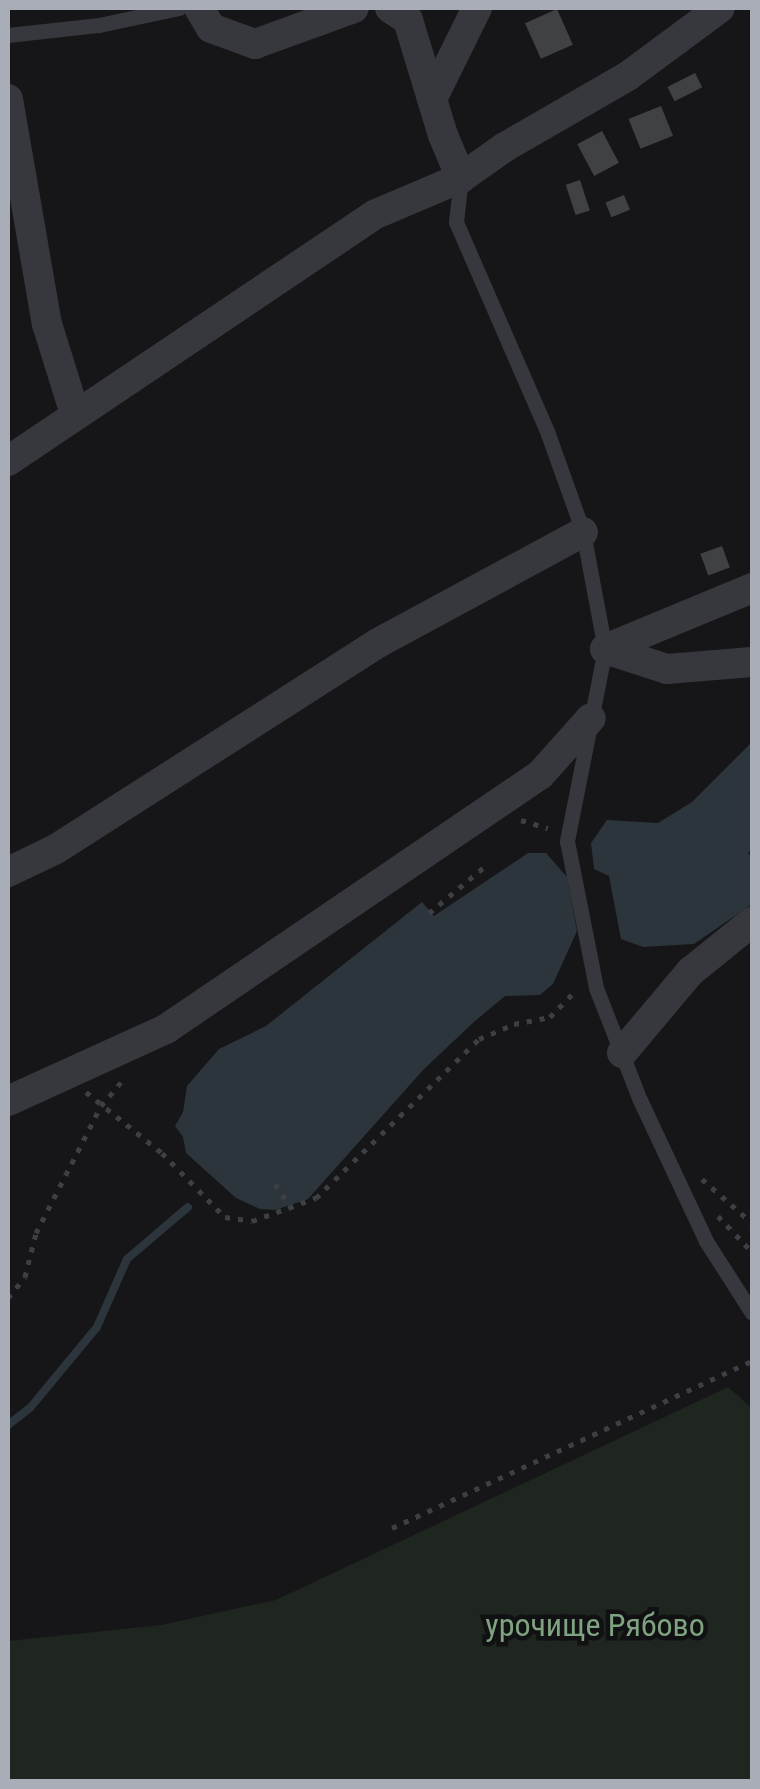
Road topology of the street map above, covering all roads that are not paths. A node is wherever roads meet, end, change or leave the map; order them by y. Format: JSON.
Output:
{"nodes":[{"id":1,"x":179,"y":8,"type":"edge"},
{"id":2,"x":199,"y":8,"type":"edge"},
{"id":3,"x":354,"y":8,"type":"edge"},
{"id":4,"x":390,"y":8,"type":"edge"},
{"id":5,"x":476,"y":8,"type":"edge"},
{"id":6,"x":720,"y":8,"type":"edge"},
{"id":7,"x":8,"y":35,"type":"edge"},
{"id":8,"x":8,"y":98,"type":"edge"},
{"id":9,"x":432,"y":99,"type":"junction"},
{"id":10,"x":461,"y":178,"type":"junction"},
{"id":11,"x":74,"y":414,"type":"junction"},
{"id":12,"x":8,"y":462,"type":"edge"},
{"id":13,"x":583,"y":532,"type":"junction"},
{"id":14,"x":752,"y":588,"type":"edge"},
{"id":15,"x":605,"y":649,"type":"junction"},
{"id":16,"x":752,"y":662,"type":"edge"},
{"id":17,"x":591,"y":718,"type":"junction"},
{"id":18,"x":8,"y":872,"type":"edge"},
{"id":19,"x":752,"y":922,"type":"edge"},
{"id":20,"x":622,"y":1053,"type":"junction"},
{"id":21,"x":8,"y":1100,"type":"edge"},
{"id":22,"x":752,"y":1313,"type":"edge"}],
"edges":[{"from":1,"to":7,"type":"lane"},
{"from":2,"to":3,"type":"street"},
{"from":4,"to":9,"type":"street"},
{"from":5,"to":9,"type":"street"},
{"from":6,"to":10,"type":"street"},
{"from":8,"to":11,"type":"street"},
{"from":9,"to":10,"type":"street"},
{"from":10,"to":11,"type":"street"},
{"from":10,"to":13,"type":"lane"},
{"from":11,"to":12,"type":"street"},
{"from":13,"to":15,"type":"lane"},
{"from":13,"to":18,"type":"street"},
{"from":14,"to":15,"type":"street"},
{"from":15,"to":16,"type":"street"},
{"from":15,"to":17,"type":"lane"},
{"from":17,"to":20,"type":"lane"},
{"from":17,"to":21,"type":"street"},
{"from":19,"to":20,"type":"street"},
{"from":20,"to":22,"type":"lane"}]}
